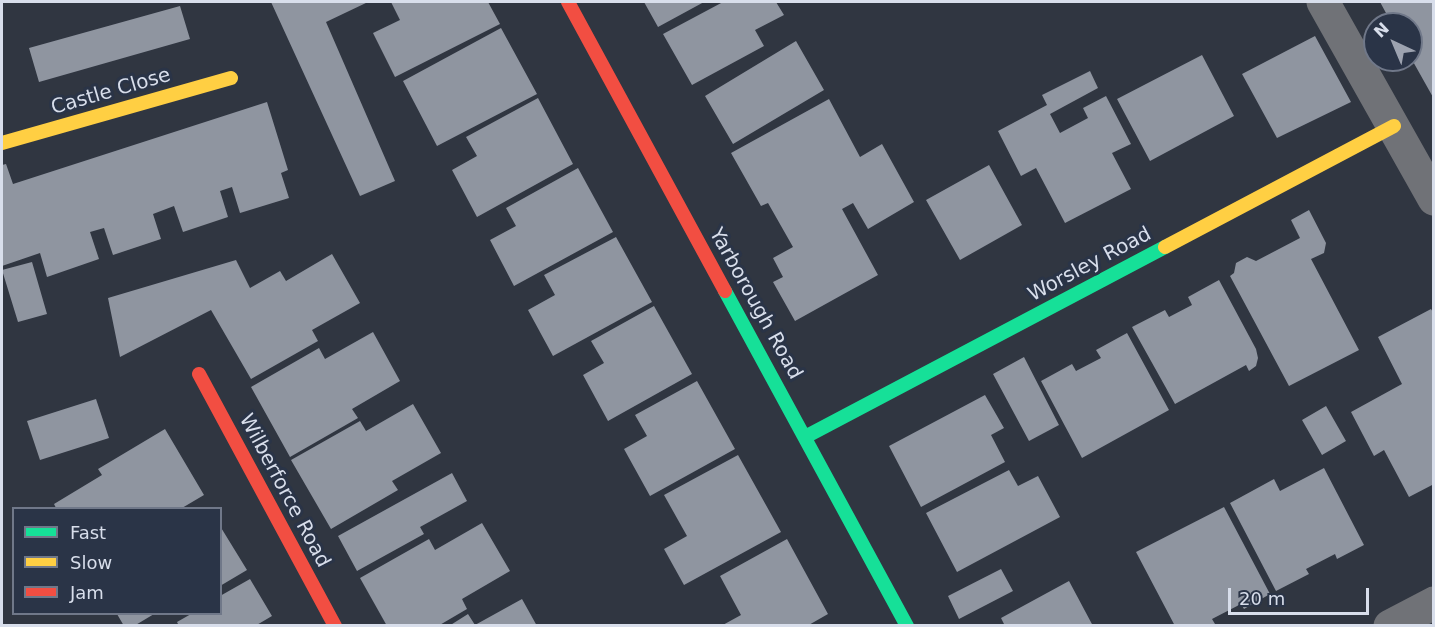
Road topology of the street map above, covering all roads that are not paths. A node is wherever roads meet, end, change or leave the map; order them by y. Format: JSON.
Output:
{"nodes":[{"id":1,"x":568,"y":2,"type":"edge"},
{"id":2,"x":1323,"y":2,"type":"edge"},
{"id":3,"x":231,"y":78,"type":"dead end"},
{"id":4,"x":1394,"y":126,"type":"junction"},
{"id":5,"x":2,"y":143,"type":"edge"},
{"id":6,"x":1434,"y":199,"type":"edge"},
{"id":7,"x":199,"y":374,"type":"dead end"},
{"id":8,"x":805,"y":437,"type":"junction"},
{"id":9,"x":1434,"y":603,"type":"edge"},
{"id":10,"x":335,"y":626,"type":"edge"},
{"id":11,"x":907,"y":626,"type":"edge"},
{"id":12,"x":1390,"y":626,"type":"edge"}],
"edges":[{"from":1,"to":8,"type":"street","name":"Yarborough Road"},
{"from":2,"to":4,"type":"street"},
{"from":3,"to":5,"type":"street","name":"Castle Close"},
{"from":4,"to":6,"type":"street"},
{"from":4,"to":8,"type":"street","name":"Worsley Road"},
{"from":7,"to":10,"type":"street","name":"Wilberforce Road"},
{"from":8,"to":11,"type":"street","name":"Yarborough Road"},
{"from":9,"to":12,"type":"street"}]}
